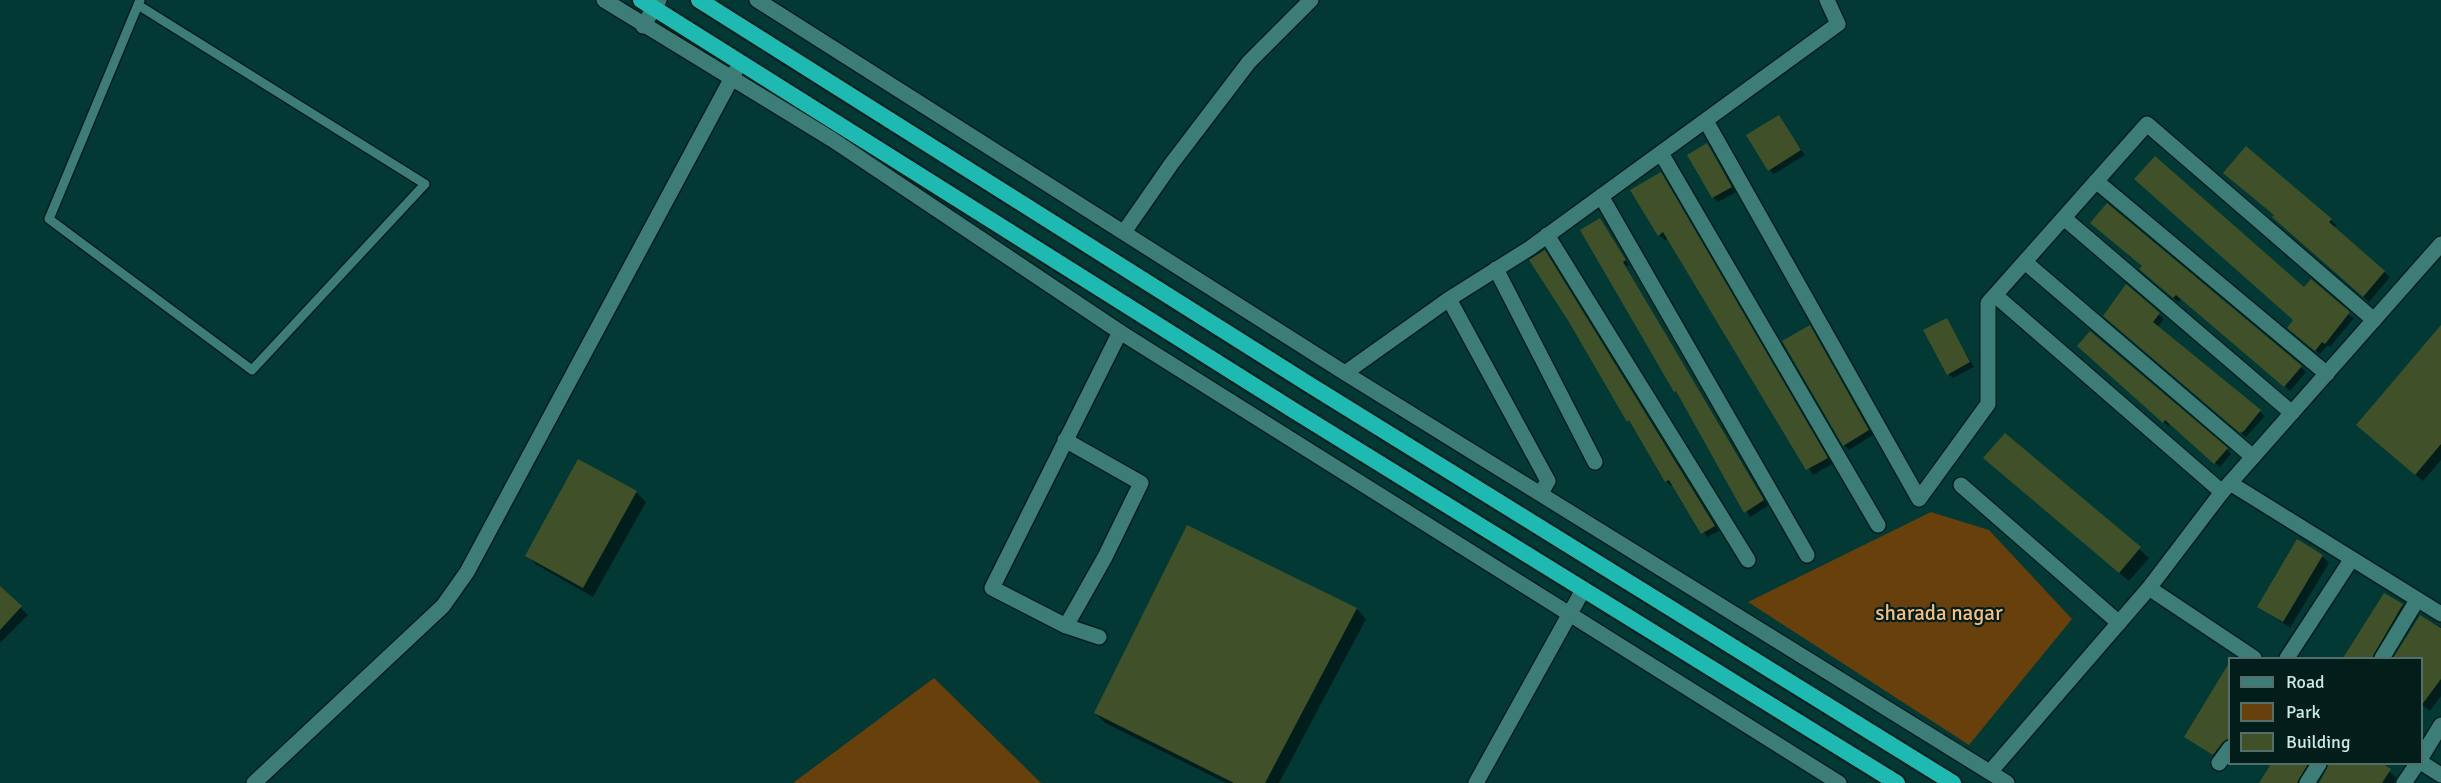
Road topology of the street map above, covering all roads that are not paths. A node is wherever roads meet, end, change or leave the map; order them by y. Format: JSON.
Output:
{"nodes":[{"id":1,"x":603,"y":0,"type":"edge"},
{"id":2,"x":699,"y":0,"type":"edge"},
{"id":3,"x":757,"y":0,"type":"edge"},
{"id":4,"x":1311,"y":0,"type":"edge"},
{"id":5,"x":1827,"y":0,"type":"edge"},
{"id":6,"x":139,"y":2,"type":"edge"},
{"id":7,"x":651,"y":3,"type":"edge"},
{"id":8,"x":643,"y":26,"type":"junction"},
{"id":9,"x":741,"y":62,"type":"junction"},
{"id":10,"x":731,"y":79,"type":"junction"},
{"id":11,"x":1706,"y":121,"type":"junction"},
{"id":12,"x":842,"y":125,"type":"junction"},
{"id":13,"x":832,"y":140,"type":"junction"},
{"id":14,"x":1660,"y":153,"type":"junction"},
{"id":15,"x":2096,"y":181,"type":"junction"},
{"id":16,"x":1601,"y":196,"type":"junction"},
{"id":17,"x":2064,"y":218,"type":"junction"},
{"id":18,"x":1124,"y":232,"type":"junction"},
{"id":19,"x":1547,"y":235,"type":"junction"},
{"id":20,"x":2441,"y":244,"type":"edge"},
{"id":21,"x":2025,"y":262,"type":"junction"},
{"id":22,"x":1496,"y":269,"type":"junction"},
{"id":23,"x":1995,"y":295,"type":"junction"},
{"id":24,"x":1449,"y":299,"type":"junction"},
{"id":25,"x":2374,"y":320,"type":"junction"},
{"id":26,"x":1120,"y":332,"type":"junction"},
{"id":27,"x":1345,"y":373,"type":"junction"},
{"id":28,"x":2327,"y":374,"type":"junction"},
{"id":29,"x":2292,"y":413,"type":"junction"},
{"id":30,"x":1065,"y":440,"type":"junction"},
{"id":31,"x":2253,"y":457,"type":"junction"},
{"id":32,"x":1595,"y":462,"type":"dead end"},
{"id":33,"x":1961,"y":485,"type":"dead end"},
{"id":34,"x":2226,"y":487,"type":"junction"},
{"id":35,"x":1541,"y":493,"type":"junction"},
{"id":36,"x":1878,"y":525,"type":"dead end"},
{"id":37,"x":1807,"y":555,"type":"dead end"},
{"id":38,"x":1748,"y":560,"type":"dead end"},
{"id":39,"x":2351,"y":560,"type":"junction"},
{"id":40,"x":2149,"y":588,"type":"junction"},
{"id":41,"x":1583,"y":590,"type":"junction"},
{"id":42,"x":2417,"y":600,"type":"junction"},
{"id":43,"x":1569,"y":615,"type":"junction"},
{"id":44,"x":2441,"y":615,"type":"edge"},
{"id":45,"x":2119,"y":623,"type":"junction"},
{"id":46,"x":1066,"y":626,"type":"junction"},
{"id":47,"x":1099,"y":637,"type":"dead end"},
{"id":48,"x":2252,"y":657,"type":"edge"},
{"id":49,"x":2288,"y":657,"type":"edge"},
{"id":50,"x":2383,"y":657,"type":"edge"},
{"id":51,"x":2441,"y":725,"type":"edge"},
{"id":52,"x":2228,"y":750,"type":"edge"},
{"id":53,"x":2423,"y":753,"type":"edge"},
{"id":54,"x":2219,"y":763,"type":"dead end"},
{"id":55,"x":2423,"y":764,"type":"edge"},
{"id":56,"x":2318,"y":765,"type":"edge"},
{"id":57,"x":2415,"y":765,"type":"edge"},
{"id":58,"x":1990,"y":772,"type":"junction"},
{"id":59,"x":2441,"y":775,"type":"edge"},
{"id":60,"x":254,"y":783,"type":"edge"},
{"id":61,"x":1476,"y":783,"type":"edge"},
{"id":62,"x":1839,"y":783,"type":"edge"},
{"id":63,"x":1897,"y":783,"type":"edge"},
{"id":64,"x":1953,"y":783,"type":"edge"},
{"id":65,"x":2007,"y":783,"type":"edge"},
{"id":66,"x":2307,"y":783,"type":"edge"},
{"id":67,"x":2404,"y":783,"type":"edge"}],
"edges":[{"from":1,"to":8,"type":"street"},
{"from":2,"to":64,"type":"highway"},
{"from":3,"to":18,"type":"street"},
{"from":4,"to":18,"type":"street"},
{"from":5,"to":11,"type":"street"},
{"from":6,"to":6,"type":"lane"},
{"from":7,"to":8,"type":"street"},
{"from":7,"to":9,"type":"highway"},
{"from":8,"to":10,"type":"street"},
{"from":9,"to":10,"type":"street"},
{"from":9,"to":12,"type":"highway"},
{"from":10,"to":13,"type":"street"},
{"from":10,"to":60,"type":"street"},
{"from":11,"to":14,"type":"street"},
{"from":11,"to":23,"type":"street"},
{"from":12,"to":13,"type":"highway"},
{"from":12,"to":41,"type":"highway"},
{"from":13,"to":26,"type":"street"},
{"from":14,"to":16,"type":"street"},
{"from":14,"to":36,"type":"street"},
{"from":15,"to":17,"type":"street"},
{"from":15,"to":25,"type":"street"},
{"from":15,"to":28,"type":"street"},
{"from":16,"to":19,"type":"street"},
{"from":16,"to":37,"type":"street"},
{"from":17,"to":21,"type":"street"},
{"from":17,"to":29,"type":"street"},
{"from":18,"to":27,"type":"street"},
{"from":19,"to":22,"type":"street"},
{"from":19,"to":38,"type":"street"},
{"from":20,"to":25,"type":"street"},
{"from":21,"to":23,"type":"street"},
{"from":21,"to":31,"type":"street"},
{"from":22,"to":24,"type":"street"},
{"from":22,"to":32,"type":"street"},
{"from":23,"to":34,"type":"street"},
{"from":24,"to":27,"type":"street"},
{"from":24,"to":35,"type":"street"},
{"from":25,"to":28,"type":"street"},
{"from":26,"to":30,"type":"street"},
{"from":26,"to":43,"type":"street"},
{"from":27,"to":35,"type":"street"},
{"from":28,"to":29,"type":"street"},
{"from":29,"to":31,"type":"street"},
{"from":30,"to":46,"type":"street"},
{"from":30,"to":46,"type":"street"},
{"from":31,"to":34,"type":"street"},
{"from":33,"to":45,"type":"street"},
{"from":34,"to":39,"type":"street"},
{"from":34,"to":40,"type":"street"},
{"from":35,"to":58,"type":"street"},
{"from":39,"to":42,"type":"street"},
{"from":39,"to":49,"type":"street"},
{"from":40,"to":45,"type":"street"},
{"from":40,"to":48,"type":"street"},
{"from":41,"to":43,"type":"street"},
{"from":41,"to":63,"type":"highway"},
{"from":42,"to":44,"type":"street"},
{"from":42,"to":50,"type":"street"},
{"from":43,"to":61,"type":"street"},
{"from":43,"to":62,"type":"street"},
{"from":45,"to":58,"type":"street"},
{"from":46,"to":47,"type":"street"},
{"from":51,"to":53,"type":"street"},
{"from":52,"to":54,"type":"street"},
{"from":55,"to":59,"type":"street"},
{"from":56,"to":66,"type":"street"},
{"from":57,"to":67,"type":"street"},
{"from":58,"to":65,"type":"street"}]}
